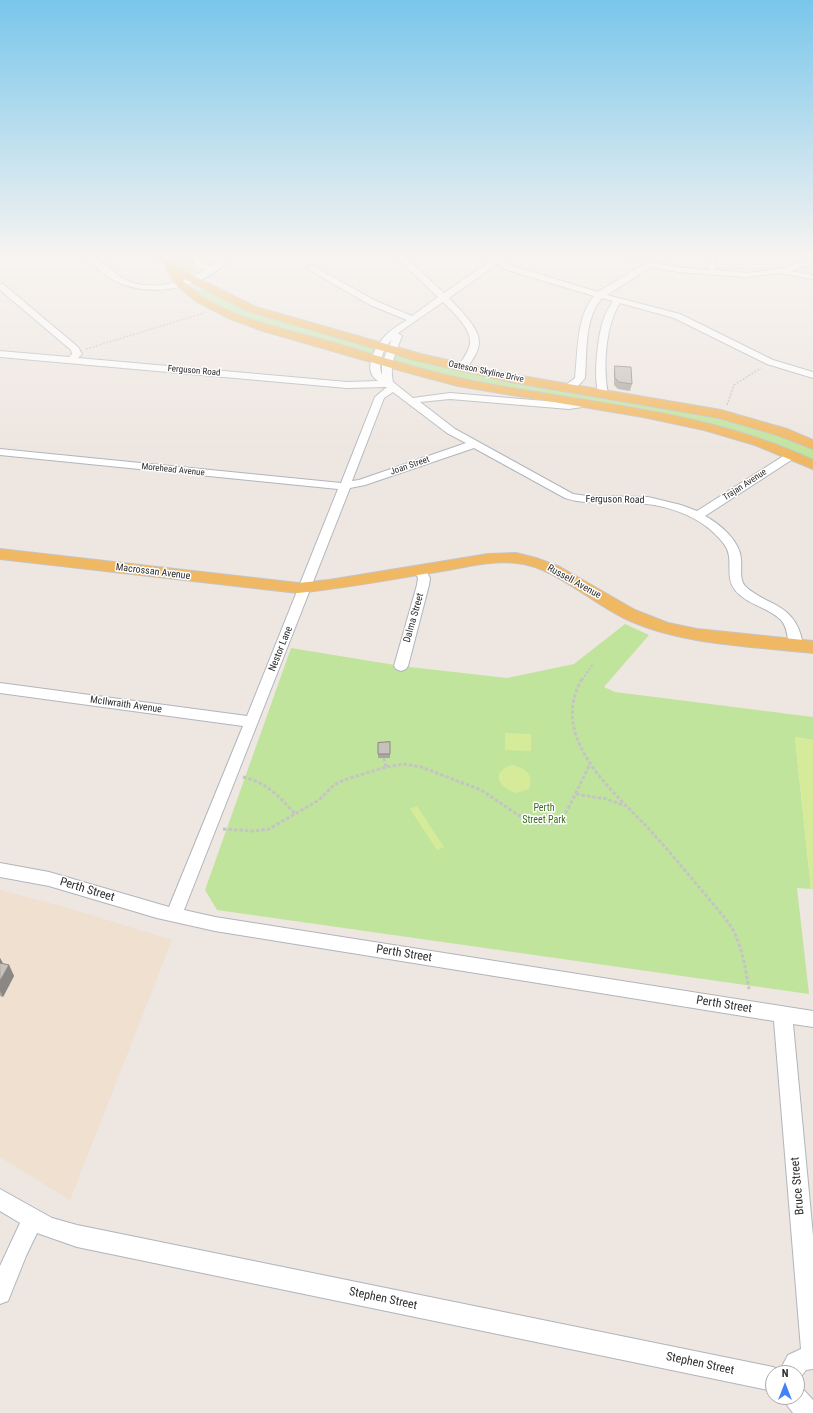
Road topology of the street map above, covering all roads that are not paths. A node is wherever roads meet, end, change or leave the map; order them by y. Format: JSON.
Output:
{"nodes":[{"id":1,"x":43,"y":323,"type":"edge"},
{"id":2,"x":256,"y":323,"type":"edge"},
{"id":3,"x":300,"y":323,"type":"edge"},
{"id":4,"x":408,"y":323,"type":"edge"},
{"id":5,"x":467,"y":323,"type":"edge"},
{"id":6,"x":586,"y":323,"type":"edge"},
{"id":7,"x":607,"y":323,"type":"edge"},
{"id":8,"x":693,"y":323,"type":"edge"},
{"id":9,"x":387,"y":348,"type":"junction"},
{"id":10,"x":0,"y":354,"type":"edge"},
{"id":11,"x":72,"y":360,"type":"junction"},
{"id":12,"x":382,"y":361,"type":"junction"},
{"id":13,"x":462,"y":368,"type":"junction"},
{"id":14,"x":813,"y":375,"type":"edge"},
{"id":15,"x":391,"y":385,"type":"junction"},
{"id":16,"x":567,"y":388,"type":"junction"},
{"id":17,"x":603,"y":394,"type":"junction"},
{"id":18,"x":439,"y":396,"type":"junction"},
{"id":19,"x":411,"y":401,"type":"junction"},
{"id":20,"x":586,"y":404,"type":"junction"},
{"id":21,"x":427,"y":414,"type":"junction"},
{"id":22,"x":474,"y":444,"type":"junction"},
{"id":23,"x":813,"y":445,"type":"edge"},
{"id":24,"x":0,"y":452,"type":"edge"},
{"id":25,"x":792,"y":455,"type":"junction"},
{"id":26,"x":813,"y":465,"type":"edge"},
{"id":27,"x":346,"y":486,"type":"junction"},
{"id":28,"x":698,"y":515,"type":"junction"},
{"id":29,"x":0,"y":554,"type":"edge"},
{"id":30,"x":420,"y":570,"type":"junction"},
{"id":31,"x":305,"y":587,"type":"junction"},
{"id":32,"x":796,"y":645,"type":"junction"},
{"id":33,"x":813,"y":648,"type":"edge"},
{"id":34,"x":401,"y":666,"type":"dead end"},
{"id":35,"x":0,"y":688,"type":"edge"},
{"id":36,"x":252,"y":722,"type":"junction"},
{"id":37,"x":0,"y":870,"type":"edge"},
{"id":38,"x":174,"y":915,"type":"junction"},
{"id":39,"x":784,"y":1014,"type":"junction"},
{"id":40,"x":813,"y":1019,"type":"edge"},
{"id":41,"x":0,"y":1199,"type":"edge"},
{"id":42,"x":33,"y":1220,"type":"junction"},
{"id":43,"x":0,"y":1293,"type":"edge"},
{"id":44,"x":813,"y":1358,"type":"edge"},
{"id":45,"x":794,"y":1365,"type":"edge"},
{"id":46,"x":765,"y":1377,"type":"edge"},
{"id":47,"x":801,"y":1405,"type":"edge"},
{"id":48,"x":812,"y":1413,"type":"edge"}],
"edges":[{"from":1,"to":11,"type":"street"},
{"from":2,"to":12,"type":"main road","name":"Oateson Skyline Drive"},
{"from":3,"to":9,"type":"main road","name":"Oateson Skyline Drive"},
{"from":4,"to":9,"type":"street"},
{"from":5,"to":13,"type":"street"},
{"from":6,"to":16,"type":"street"},
{"from":7,"to":17,"type":"street"},
{"from":8,"to":14,"type":"street"},
{"from":9,"to":12,"type":"street"},
{"from":9,"to":13,"type":"main road","name":"Oateson Skyline Drive"},
{"from":10,"to":11,"type":"street","name":"Ferguson Road"},
{"from":11,"to":15,"type":"street","name":"Ferguson Road"},
{"from":12,"to":15,"type":"street","name":"Ferguson Road"},
{"from":12,"to":20,"type":"main road","name":"Oateson Skyline Drive"},
{"from":13,"to":16,"type":"main road","name":"Oateson Skyline Drive"},
{"from":15,"to":19,"type":"street","name":"Ferguson Road"},
{"from":15,"to":27,"type":"street","name":"Nestor Lane"},
{"from":16,"to":17,"type":"main road","name":"Oateson Skyline Drive"},
{"from":17,"to":23,"type":"main road","name":"Oateson Skyline Drive"},
{"from":18,"to":19,"type":"street","name":"Oateson Skyline Drive"},
{"from":18,"to":20,"type":"street","name":"Oateson Skyline Drive"},
{"from":18,"to":21,"type":"street"},
{"from":19,"to":21,"type":"street","name":"Ferguson Road"},
{"from":20,"to":25,"type":"main road","name":"Oateson Skyline Drive"},
{"from":21,"to":22,"type":"street","name":"Ferguson Road"},
{"from":22,"to":27,"type":"street","name":"Joan Street"},
{"from":22,"to":28,"type":"street","name":"Ferguson Road"},
{"from":24,"to":27,"type":"street","name":"Morehead Avenue"},
{"from":25,"to":26,"type":"main road","name":"Oateson Skyline Drive"},
{"from":25,"to":28,"type":"street","name":"Trajan Avenue"},
{"from":27,"to":31,"type":"street","name":"Nestor Lane"},
{"from":28,"to":32,"type":"street","name":"Ferguson Road"},
{"from":29,"to":31,"type":"main road","name":"Macrossan Avenue"},
{"from":30,"to":31,"type":"main road","name":"Russell Avenue"},
{"from":30,"to":32,"type":"main road","name":"Russell Avenue"},
{"from":30,"to":34,"type":"street","name":"Dalma Street"},
{"from":31,"to":36,"type":"street","name":"Nestor Lane"},
{"from":32,"to":33,"type":"main road","name":"Russell Avenue"},
{"from":35,"to":36,"type":"street","name":"McIlwraith Avenue"},
{"from":36,"to":38,"type":"street","name":"Nestor Lane"},
{"from":37,"to":38,"type":"street","name":"Perth Street"},
{"from":38,"to":39,"type":"street","name":"Perth Street"},
{"from":39,"to":40,"type":"street","name":"Perth Street"},
{"from":39,"to":44,"type":"street","name":"Bruce Street"},
{"from":41,"to":42,"type":"street","name":"Stephen Street"},
{"from":42,"to":43,"type":"street"},
{"from":42,"to":46,"type":"street","name":"Stephen Street"},
{"from":44,"to":45,"type":"street"},
{"from":47,"to":48,"type":"street"}]}
